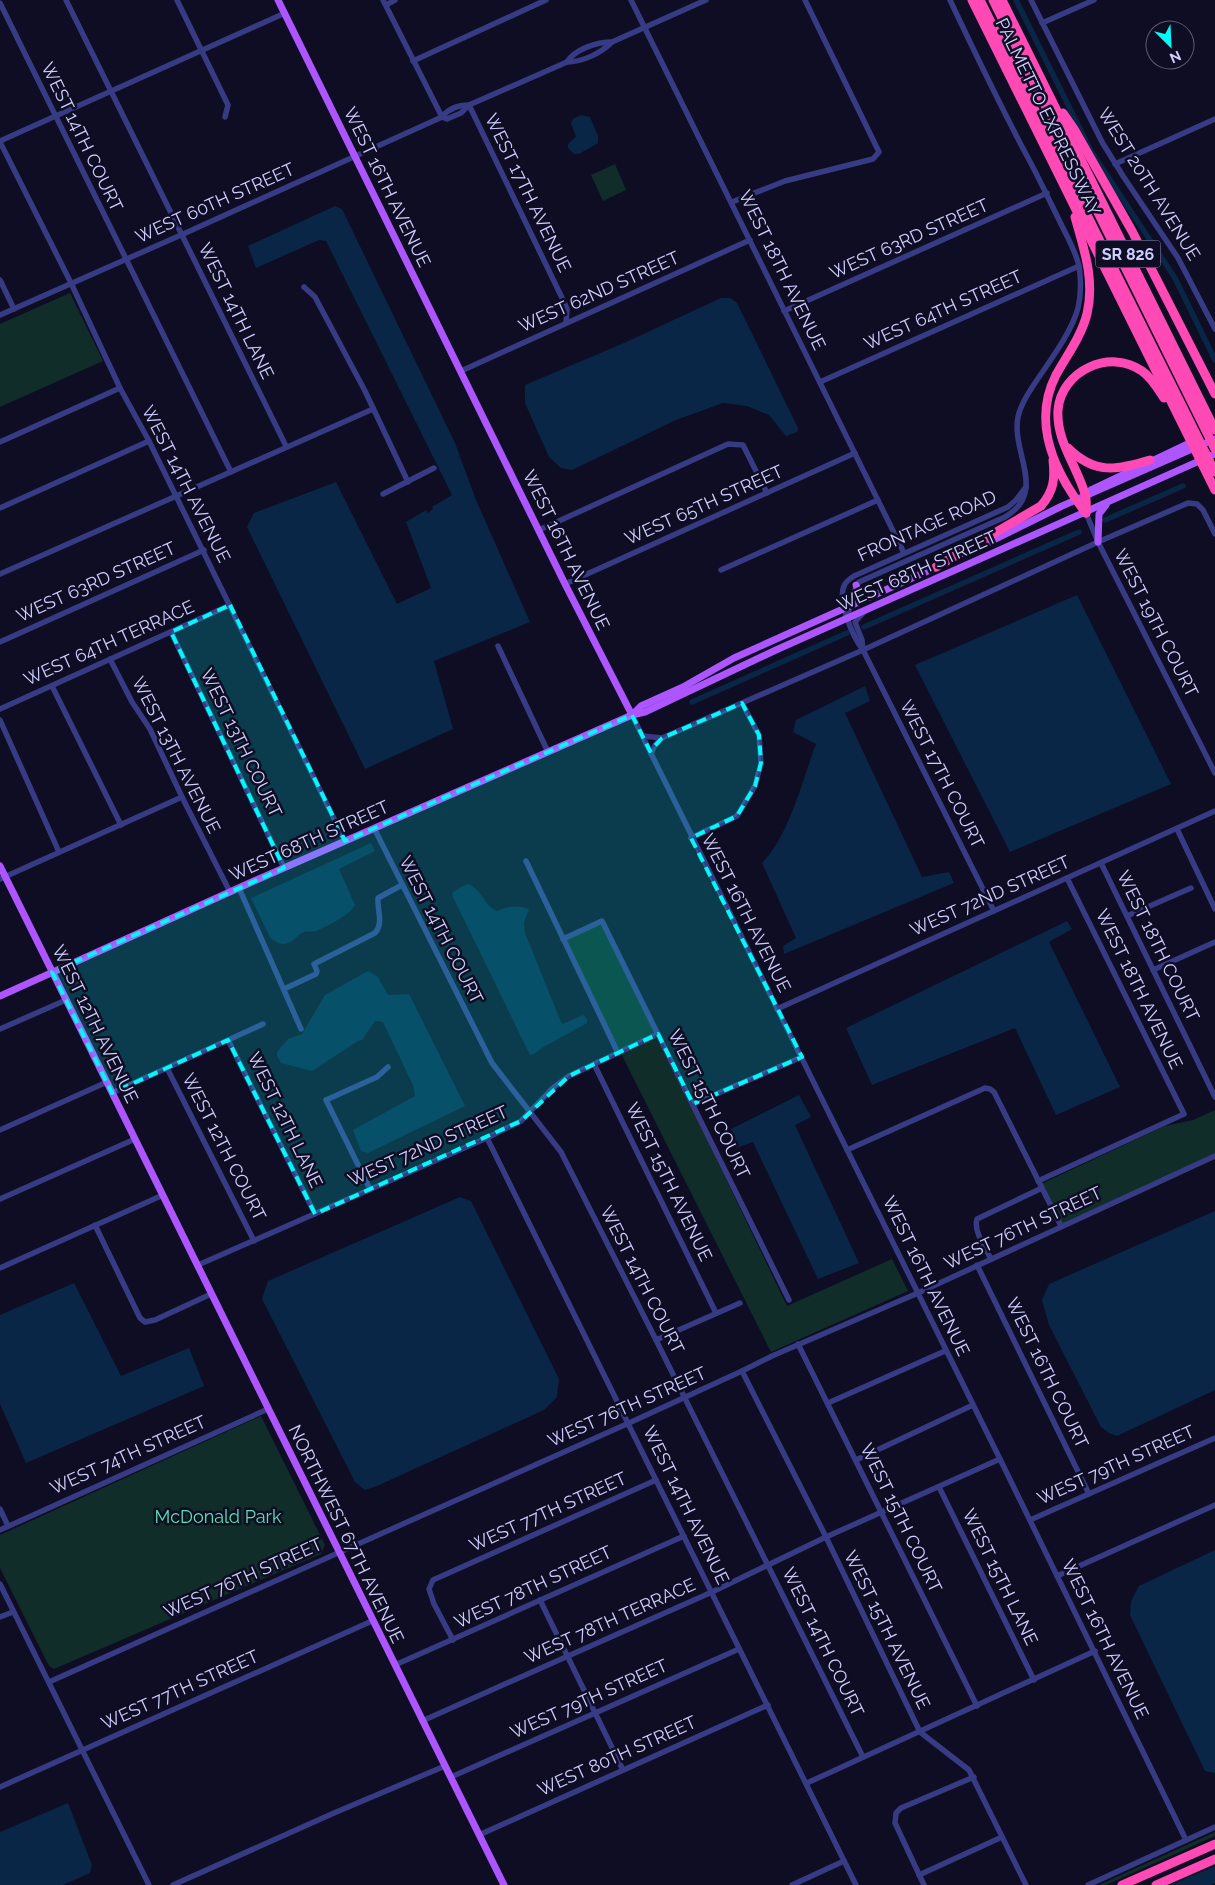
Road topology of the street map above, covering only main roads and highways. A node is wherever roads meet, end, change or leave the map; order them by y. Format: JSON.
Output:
{"nodes":[{"id":1,"x":278,"y":0,"type":"edge"},
{"id":2,"x":972,"y":0,"type":"edge"},
{"id":3,"x":980,"y":0,"type":"edge"},
{"id":4,"x":993,"y":0,"type":"edge"},
{"id":5,"x":1002,"y":0,"type":"edge"},
{"id":6,"x":1045,"y":86,"type":"junction"},
{"id":7,"x":1069,"y":195,"type":"junction"},
{"id":8,"x":1214,"y":390,"type":"edge"},
{"id":9,"x":1211,"y":427,"type":"edge"},
{"id":10,"x":1190,"y":430,"type":"junction"},
{"id":11,"x":1215,"y":439,"type":"edge"},
{"id":12,"x":1064,"y":443,"type":"junction"},
{"id":13,"x":1052,"y":450,"type":"junction"},
{"id":14,"x":1214,"y":453,"type":"edge"},
{"id":15,"x":1150,"y":460,"type":"junction"},
{"id":16,"x":1212,"y":472,"type":"edge"},
{"id":17,"x":1215,"y":490,"type":"edge"},
{"id":18,"x":1086,"y":495,"type":"junction"},
{"id":19,"x":1076,"y":500,"type":"junction"},
{"id":20,"x":1108,"y":503,"type":"junction"},
{"id":21,"x":1086,"y":513,"type":"junction"},
{"id":22,"x":1098,"y":542,"type":"road end"},
{"id":23,"x":936,"y":567,"type":"junction"},
{"id":24,"x":856,"y":585,"type":"road end"},
{"id":25,"x":868,"y":597,"type":"junction"},
{"id":26,"x":632,"y":715,"type":"junction"},
{"id":27,"x":0,"y":866,"type":"edge"},
{"id":28,"x":3,"y":878,"type":"edge"},
{"id":29,"x":52,"y":972,"type":"junction"},
{"id":30,"x":0,"y":996,"type":"edge"},
{"id":31,"x":163,"y":1195,"type":"joint"},
{"id":32,"x":1215,"y":1844,"type":"edge"},
{"id":33,"x":1215,"y":1859,"type":"edge"},
{"id":34,"x":504,"y":1885,"type":"edge"},
{"id":35,"x":1122,"y":1885,"type":"edge"},
{"id":36,"x":1156,"y":1885,"type":"edge"}],
"edges":[{"from":1,"to":26,"type":"main road","name":"WEST 16TH AVENUE"},
{"from":2,"to":7,"type":"highway","name":"PALMETTO EXPRESSWAY","number":"SR 826"},
{"from":3,"to":10,"type":"highway"},
{"from":4,"to":9,"type":"highway"},
{"from":5,"to":6,"type":"highway","name":"PALMETTO EXPRESSWAY","number":"SR 826"},
{"from":6,"to":8,"type":"highway"},
{"from":6,"to":9,"type":"highway","name":"PALMETTO EXPRESSWAY","number":"SR 826"},
{"from":7,"to":10,"type":"highway","name":"PALMETTO EXPRESSWAY","number":"SR 826"},
{"from":7,"to":13,"type":"highway"},
{"from":9,"to":14,"type":"highway"},
{"from":9,"to":15,"type":"main road","name":"WEST 68TH STREET"},
{"from":10,"to":12,"type":"highway"},
{"from":10,"to":16,"type":"highway","name":"PALMETTO EXPRESSWAY","number":"SR 826"},
{"from":11,"to":18,"type":"main road","name":"WEST 68TH STREET"},
{"from":12,"to":15,"type":"highway"},
{"from":12,"to":18,"type":"highway"},
{"from":13,"to":19,"type":"highway"},
{"from":13,"to":23,"type":"highway"},
{"from":14,"to":20,"type":"main road","name":"WEST 68TH STREET"},
{"from":15,"to":18,"type":"main road","name":"WEST 68TH STREET"},
{"from":16,"to":17,"type":"highway","name":"PALMETTO EXPRESSWAY","number":"SR 826"},
{"from":18,"to":19,"type":"main road","name":"WEST 68TH STREET"},
{"from":18,"to":21,"type":"highway"},
{"from":19,"to":21,"type":"highway"},
{"from":19,"to":23,"type":"main road","name":"WEST 68TH STREET"},
{"from":20,"to":21,"type":"main road","name":"WEST 68TH STREET"},
{"from":20,"to":22,"type":"main road"},
{"from":21,"to":26,"type":"main road","name":"WEST 68TH STREET"},
{"from":23,"to":25,"type":"main road","name":"WEST 68TH STREET"},
{"from":24,"to":25,"type":"main road"},
{"from":25,"to":26,"type":"main road","name":"WEST 68TH STREET"},
{"from":26,"to":29,"type":"main road","name":"WEST 68TH STREET"},
{"from":27,"to":28,"type":"main road","name":"WEST 12TH AVENUE"},
{"from":28,"to":29,"type":"main road","name":"WEST 12TH AVENUE"},
{"from":29,"to":30,"type":"main road","name":"WEST 68TH STREET"},
{"from":29,"to":31,"type":"main road","name":"WEST 12TH AVENUE"},
{"from":31,"to":34,"type":"main road","name":"NORTHWEST 67TH AVENUE"},
{"from":32,"to":35,"type":"highway"},
{"from":33,"to":36,"type":"highway"}]}
